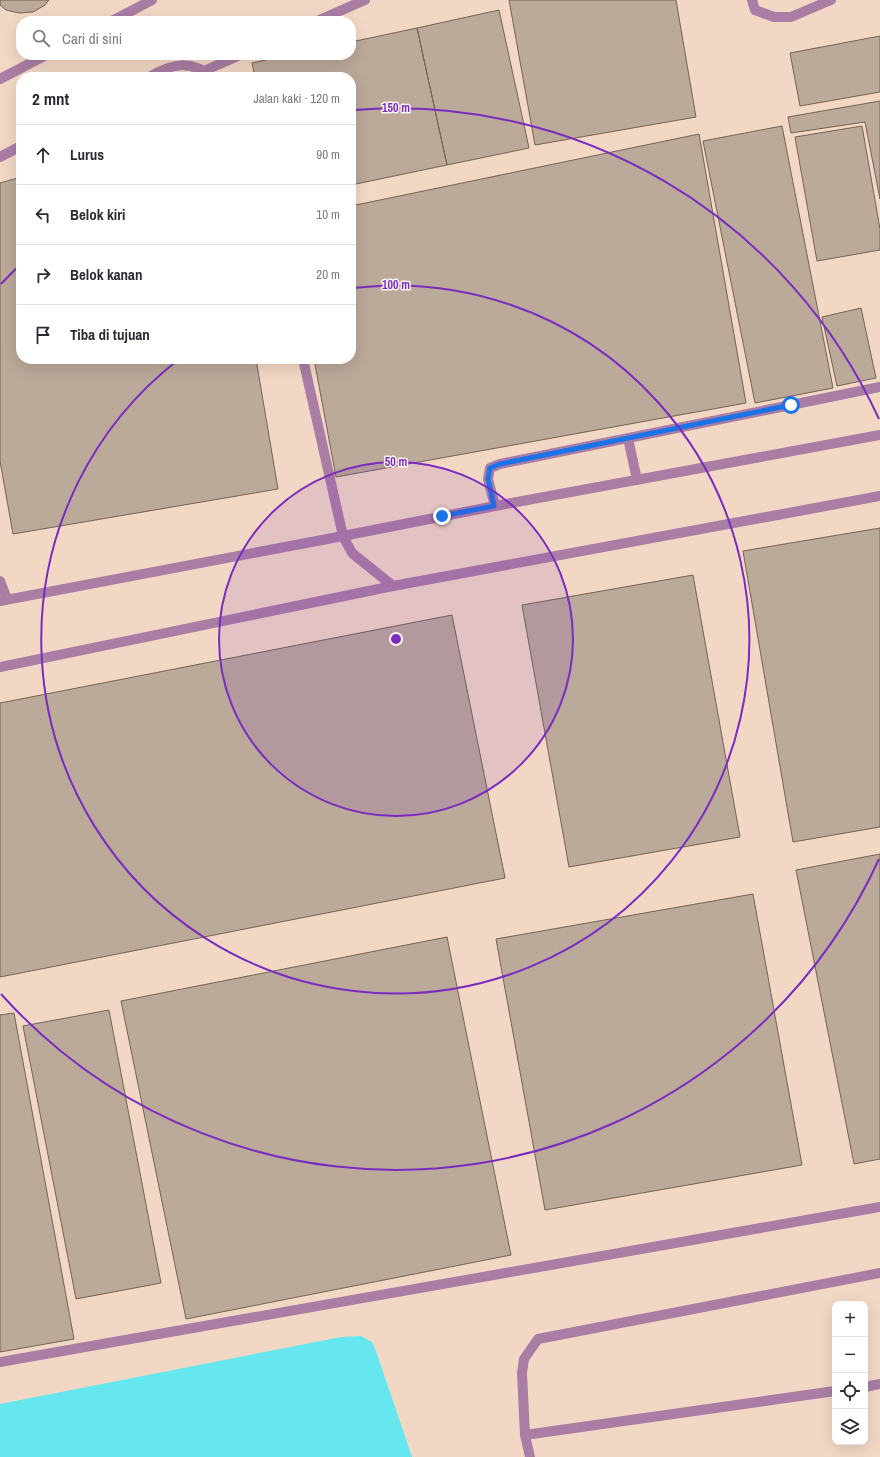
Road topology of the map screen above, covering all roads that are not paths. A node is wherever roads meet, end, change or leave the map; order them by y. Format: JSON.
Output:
{"nodes":[{"id":1,"x":152,"y":0,"type":"edge"},
{"id":2,"x":365,"y":0,"type":"edge"},
{"id":3,"x":752,"y":0,"type":"edge"},
{"id":4,"x":831,"y":0,"type":"edge"},
{"id":5,"x":122,"y":16,"type":"edge"},
{"id":6,"x":328,"y":16,"type":"edge"},
{"id":7,"x":36,"y":60,"type":"edge"},
{"id":8,"x":231,"y":60,"type":"edge"},
{"id":9,"x":158,"y":72,"type":"edge"},
{"id":10,"x":203,"y":72,"type":"edge"},
{"id":11,"x":210,"y":72,"type":"edge"},
{"id":12,"x":0,"y":79,"type":"edge"},
{"id":13,"x":16,"y":149,"type":"edge"},
{"id":14,"x":0,"y":157,"type":"edge"},
{"id":15,"x":304,"y":364,"type":"edge"},
{"id":16,"x":880,"y":387,"type":"edge"},
{"id":17,"x":880,"y":435,"type":"edge"},
{"id":18,"x":628,"y":438,"type":"junction"},
{"id":19,"x":637,"y":480,"type":"junction"},
{"id":20,"x":880,"y":496,"type":"edge"},
{"id":21,"x":494,"y":506,"type":"junction"},
{"id":22,"x":343,"y":536,"type":"junction"},
{"id":23,"x":0,"y":581,"type":"edge"},
{"id":24,"x":393,"y":586,"type":"junction"},
{"id":25,"x":3,"y":600,"type":"edge"},
{"id":26,"x":0,"y":667,"type":"edge"},
{"id":27,"x":880,"y":1207,"type":"edge"},
{"id":28,"x":880,"y":1272,"type":"edge"},
{"id":29,"x":0,"y":1362,"type":"edge"},
{"id":30,"x":880,"y":1384,"type":"edge"},
{"id":31,"x":868,"y":1386,"type":"edge"},
{"id":32,"x":832,"y":1391,"type":"edge"},
{"id":33,"x":525,"y":1435,"type":"junction"},
{"id":34,"x":530,"y":1457,"type":"edge"}],
"edges":[{"from":1,"to":5,"type":"lane"},
{"from":2,"to":6,"type":"lane"},
{"from":3,"to":4,"type":"lane"},
{"from":7,"to":12,"type":"lane"},
{"from":8,"to":11,"type":"lane"},
{"from":9,"to":10,"type":"lane"},
{"from":13,"to":14,"type":"lane"},
{"from":15,"to":22,"type":"lane"},
{"from":16,"to":18,"type":"lane"},
{"from":17,"to":19,"type":"lane"},
{"from":18,"to":19,"type":"lane"},
{"from":18,"to":21,"type":"lane"},
{"from":19,"to":21,"type":"lane"},
{"from":20,"to":24,"type":"lane"},
{"from":21,"to":22,"type":"lane"},
{"from":22,"to":24,"type":"lane"},
{"from":22,"to":25,"type":"lane"},
{"from":23,"to":25,"type":"lane"},
{"from":24,"to":26,"type":"lane"},
{"from":27,"to":29,"type":"lane"},
{"from":28,"to":33,"type":"lane"},
{"from":30,"to":31,"type":"lane"},
{"from":32,"to":33,"type":"lane"},
{"from":33,"to":34,"type":"lane"}]}
